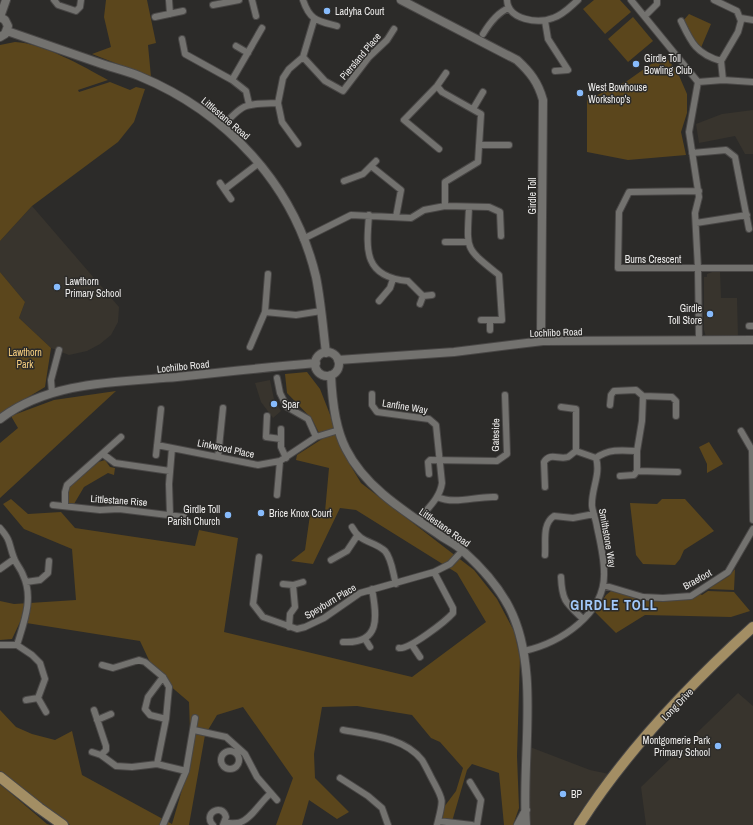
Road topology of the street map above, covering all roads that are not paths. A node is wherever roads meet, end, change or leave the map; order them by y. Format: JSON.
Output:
{"nodes":[{"id":1,"x":6,"y":0,"type":"edge"},
{"id":2,"x":54,"y":0,"type":"edge"},
{"id":3,"x":81,"y":0,"type":"edge"},
{"id":4,"x":169,"y":0,"type":"edge"},
{"id":5,"x":239,"y":0,"type":"edge"},
{"id":6,"x":252,"y":0,"type":"edge"},
{"id":7,"x":303,"y":0,"type":"edge"},
{"id":8,"x":401,"y":0,"type":"edge"},
{"id":9,"x":507,"y":0,"type":"edge"},
{"id":10,"x":578,"y":0,"type":"edge"},
{"id":11,"x":631,"y":0,"type":"edge"},
{"id":12,"x":657,"y":0,"type":"edge"},
{"id":13,"x":714,"y":0,"type":"edge"},
{"id":14,"x":221,"y":2,"type":"edge"},
{"id":15,"x":213,"y":5,"type":"dead end"},
{"id":16,"x":509,"y":8,"type":"junction"},
{"id":17,"x":183,"y":11,"type":"dead end"},
{"id":18,"x":170,"y":14,"type":"junction"},
{"id":19,"x":256,"y":16,"type":"dead end"},
{"id":20,"x":645,"y":16,"type":"junction"},
{"id":21,"x":0,"y":17,"type":"edge"},
{"id":22,"x":155,"y":17,"type":"dead end"},
{"id":23,"x":314,"y":20,"type":"junction"},
{"id":24,"x":753,"y":20,"type":"edge"},
{"id":25,"x":545,"y":21,"type":"junction"},
{"id":26,"x":681,"y":21,"type":"dead end"},
{"id":27,"x":741,"y":21,"type":"junction"},
{"id":28,"x":337,"y":26,"type":"dead end"},
{"id":29,"x":262,"y":28,"type":"dead end"},
{"id":30,"x":394,"y":29,"type":"dead end"},
{"id":31,"x":7,"y":31,"type":"junction"},
{"id":32,"x":483,"y":34,"type":"dead end"},
{"id":33,"x":0,"y":37,"type":"edge"},
{"id":34,"x":182,"y":39,"type":"dead end"},
{"id":35,"x":236,"y":46,"type":"dead end"},
{"id":36,"x":248,"y":53,"type":"junction"},
{"id":37,"x":303,"y":57,"type":"junction"},
{"id":38,"x":721,"y":61,"type":"junction"},
{"id":39,"x":555,"y":71,"type":"dead end"},
{"id":40,"x":446,"y":73,"type":"dead end"},
{"id":41,"x":232,"y":80,"type":"junction"},
{"id":42,"x":723,"y":80,"type":"junction"},
{"id":43,"x":698,"y":82,"type":"junction"},
{"id":44,"x":753,"y":82,"type":"edge"},
{"id":45,"x":437,"y":86,"type":"junction"},
{"id":46,"x":483,"y":92,"type":"dead end"},
{"id":47,"x":278,"y":102,"type":"junction"},
{"id":48,"x":250,"y":104,"type":"junction"},
{"id":49,"x":473,"y":109,"type":"junction"},
{"id":50,"x":222,"y":127,"type":"junction"},
{"id":51,"x":298,"y":144,"type":"dead end"},
{"id":52,"x":479,"y":145,"type":"junction"},
{"id":53,"x":509,"y":145,"type":"dead end"},
{"id":54,"x":439,"y":149,"type":"dead end"},
{"id":55,"x":692,"y":153,"type":"junction"},
{"id":56,"x":259,"y":163,"type":"junction"},
{"id":57,"x":344,"y":181,"type":"dead end"},
{"id":58,"x":220,"y":183,"type":"dead end"},
{"id":59,"x":225,"y":189,"type":"junction"},
{"id":60,"x":699,"y":191,"type":"junction"},
{"id":61,"x":231,"y":199,"type":"dead end"},
{"id":62,"x":445,"y":206,"type":"junction"},
{"id":63,"x":469,"y":207,"type":"junction"},
{"id":64,"x":369,"y":215,"type":"junction"},
{"id":65,"x":747,"y":215,"type":"junction"},
{"id":66,"x":396,"y":217,"type":"junction"},
{"id":67,"x":696,"y":223,"type":"junction"},
{"id":68,"x":749,"y":229,"type":"dead end"},
{"id":69,"x":501,"y":236,"type":"dead end"},
{"id":70,"x":303,"y":239,"type":"junction"},
{"id":71,"x":445,"y":242,"type":"dead end"},
{"id":72,"x":467,"y":242,"type":"junction"},
{"id":73,"x":698,"y":268,"type":"junction"},
{"id":74,"x":753,"y":268,"type":"edge"},
{"id":75,"x":268,"y":274,"type":"dead end"},
{"id":76,"x":393,"y":279,"type":"junction"},
{"id":77,"x":432,"y":295,"type":"dead end"},
{"id":78,"x":423,"y":296,"type":"junction"},
{"id":79,"x":379,"y":301,"type":"dead end"},
{"id":80,"x":420,"y":304,"type":"dead end"},
{"id":81,"x":321,"y":311,"type":"junction"},
{"id":82,"x":265,"y":312,"type":"junction"},
{"id":83,"x":481,"y":320,"type":"dead end"},
{"id":84,"x":490,"y":320,"type":"junction"},
{"id":85,"x":502,"y":320,"type":"junction"},
{"id":86,"x":509,"y":320,"type":"dead end"},
{"id":87,"x":490,"y":330,"type":"dead end"},
{"id":88,"x":753,"y":340,"type":"edge"},
{"id":89,"x":543,"y":341,"type":"junction"},
{"id":90,"x":699,"y":341,"type":"junction"},
{"id":91,"x":250,"y":347,"type":"dead end"},
{"id":92,"x":59,"y":350,"type":"dead end"},
{"id":93,"x":326,"y":352,"type":"junction"},
{"id":94,"x":316,"y":363,"type":"junction"},
{"id":95,"x":338,"y":363,"type":"junction"},
{"id":96,"x":328,"y":376,"type":"junction"},
{"id":97,"x":277,"y":378,"type":"dead end"},
{"id":98,"x":52,"y":393,"type":"junction"},
{"id":99,"x":372,"y":394,"type":"dead end"},
{"id":100,"x":505,"y":395,"type":"dead end"},
{"id":101,"x":643,"y":396,"type":"junction"},
{"id":102,"x":610,"y":405,"type":"dead end"},
{"id":103,"x":561,"y":407,"type":"dead end"},
{"id":104,"x":223,"y":408,"type":"dead end"},
{"id":105,"x":161,"y":409,"type":"dead end"},
{"id":106,"x":267,"y":416,"type":"dead end"},
{"id":107,"x":676,"y":416,"type":"dead end"},
{"id":108,"x":0,"y":419,"type":"edge"},
{"id":109,"x":281,"y":429,"type":"dead end"},
{"id":110,"x":339,"y":430,"type":"junction"},
{"id":111,"x":741,"y":431,"type":"dead end"},
{"id":112,"x":122,"y":436,"type":"dead end"},
{"id":113,"x":316,"y":437,"type":"junction"},
{"id":114,"x":281,"y":440,"type":"junction"},
{"id":115,"x":157,"y":445,"type":"junction"},
{"id":116,"x":172,"y":448,"type":"junction"},
{"id":117,"x":576,"y":451,"type":"junction"},
{"id":118,"x":636,"y":451,"type":"junction"},
{"id":119,"x":104,"y":454,"type":"junction"},
{"id":120,"x":156,"y":455,"type":"dead end"},
{"id":121,"x":218,"y":457,"type":"junction"},
{"id":122,"x":596,"y":458,"type":"junction"},
{"id":123,"x":283,"y":459,"type":"junction"},
{"id":124,"x":440,"y":460,"type":"junction"},
{"id":125,"x":170,"y":471,"type":"junction"},
{"id":126,"x":637,"y":471,"type":"junction"},
{"id":127,"x":678,"y":472,"type":"dead end"},
{"id":128,"x":429,"y":474,"type":"dead end"},
{"id":129,"x":620,"y":476,"type":"dead end"},
{"id":130,"x":545,"y":487,"type":"dead end"},
{"id":131,"x":277,"y":495,"type":"dead end"},
{"id":132,"x":437,"y":497,"type":"junction"},
{"id":133,"x":495,"y":497,"type":"dead end"},
{"id":134,"x":53,"y":505,"type":"dead end"},
{"id":135,"x":65,"y":506,"type":"junction"},
{"id":136,"x":594,"y":514,"type":"junction"},
{"id":137,"x":170,"y":515,"type":"junction"},
{"id":138,"x":184,"y":517,"type":"dead end"},
{"id":139,"x":418,"y":520,"type":"junction"},
{"id":140,"x":753,"y":520,"type":"edge"},
{"id":141,"x":352,"y":527,"type":"dead end"},
{"id":142,"x":0,"y":528,"type":"edge"},
{"id":143,"x":753,"y":529,"type":"edge"},
{"id":144,"x":357,"y":536,"type":"junction"},
{"id":145,"x":462,"y":550,"type":"junction"},
{"id":146,"x":545,"y":555,"type":"dead end"},
{"id":147,"x":259,"y":557,"type":"dead end"},
{"id":148,"x":14,"y":559,"type":"junction"},
{"id":149,"x":331,"y":560,"type":"dead end"},
{"id":150,"x":49,"y":561,"type":"dead end"},
{"id":151,"x":0,"y":569,"type":"edge"},
{"id":152,"x":434,"y":572,"type":"junction"},
{"id":153,"x":561,"y":578,"type":"dead end"},
{"id":154,"x":26,"y":582,"type":"junction"},
{"id":155,"x":303,"y":582,"type":"dead end"},
{"id":156,"x":283,"y":584,"type":"dead end"},
{"id":157,"x":396,"y":584,"type":"junction"},
{"id":158,"x":603,"y":585,"type":"junction"},
{"id":159,"x":293,"y":586,"type":"junction"},
{"id":160,"x":372,"y":589,"type":"junction"},
{"id":161,"x":583,"y":619,"type":"junction"},
{"id":162,"x":289,"y":627,"type":"junction"},
{"id":163,"x":753,"y":627,"type":"edge"},
{"id":164,"x":365,"y":639,"type":"junction"},
{"id":165,"x":344,"y":642,"type":"dead end"},
{"id":166,"x":17,"y":644,"type":"junction"},
{"id":167,"x":0,"y":645,"type":"edge"},
{"id":168,"x":412,"y":645,"type":"junction"},
{"id":169,"x":370,"y":647,"type":"dead end"},
{"id":170,"x":399,"y":648,"type":"dead end"},
{"id":171,"x":524,"y":651,"type":"junction"},
{"id":172,"x":420,"y":656,"type":"dead end"},
{"id":173,"x":102,"y":665,"type":"dead end"},
{"id":174,"x":163,"y":677,"type":"junction"},
{"id":175,"x":38,"y":698,"type":"junction"},
{"id":176,"x":26,"y":700,"type":"dead end"},
{"id":177,"x":94,"y":710,"type":"dead end"},
{"id":178,"x":46,"y":712,"type":"dead end"},
{"id":179,"x":111,"y":714,"type":"dead end"},
{"id":180,"x":195,"y":718,"type":"dead end"},
{"id":181,"x":166,"y":719,"type":"junction"},
{"id":182,"x":98,"y":720,"type":"junction"},
{"id":183,"x":194,"y":730,"type":"junction"},
{"id":184,"x":343,"y":730,"type":"dead end"},
{"id":185,"x":92,"y":752,"type":"dead end"},
{"id":186,"x":245,"y":754,"type":"junction"},
{"id":187,"x":101,"y":755,"type":"junction"},
{"id":188,"x":239,"y":758,"type":"dead end"},
{"id":189,"x":157,"y":764,"type":"junction"},
{"id":190,"x":186,"y":771,"type":"junction"},
{"id":191,"x":0,"y":777,"type":"edge"},
{"id":192,"x":340,"y":778,"type":"dead end"},
{"id":193,"x":470,"y":782,"type":"dead end"},
{"id":194,"x":271,"y":793,"type":"junction"},
{"id":195,"x":277,"y":800,"type":"dead end"},
{"id":196,"x":526,"y":810,"type":"junction"},
{"id":197,"x":437,"y":823,"type":"edge"},
{"id":198,"x":224,"y":824,"type":"edge"},
{"id":199,"x":63,"y":825,"type":"edge"},
{"id":200,"x":163,"y":825,"type":"edge"},
{"id":201,"x":213,"y":825,"type":"edge"},
{"id":202,"x":388,"y":825,"type":"edge"},
{"id":203,"x":472,"y":825,"type":"edge"},
{"id":204,"x":477,"y":825,"type":"edge"},
{"id":205,"x":518,"y":825,"type":"edge"},
{"id":206,"x":526,"y":825,"type":"edge"},
{"id":207,"x":579,"y":825,"type":"edge"}],
"edges":[{"from":1,"to":21,"type":"street"},
{"from":2,"to":3,"type":"street"},
{"from":4,"to":18,"type":"street"},
{"from":5,"to":14,"type":"street"},
{"from":6,"to":19,"type":"street"},
{"from":7,"to":23,"type":"street"},
{"from":8,"to":89,"type":"street","name":"Girdle Toll"},
{"from":9,"to":16,"type":"street"},
{"from":10,"to":25,"type":"street"},
{"from":11,"to":20,"type":"street"},
{"from":12,"to":20,"type":"street"},
{"from":13,"to":27,"type":"street"},
{"from":14,"to":15,"type":"street"},
{"from":16,"to":25,"type":"street"},
{"from":16,"to":32,"type":"street"},
{"from":17,"to":18,"type":"street"},
{"from":18,"to":22,"type":"street"},
{"from":20,"to":43,"type":"street"},
{"from":21,"to":31,"type":"street"},
{"from":23,"to":28,"type":"street"},
{"from":23,"to":37,"type":"street"},
{"from":24,"to":27,"type":"street"},
{"from":25,"to":39,"type":"street"},
{"from":26,"to":38,"type":"street"},
{"from":27,"to":38,"type":"street"},
{"from":29,"to":36,"type":"street"},
{"from":30,"to":37,"type":"street","name":"Piersland Place"},
{"from":31,"to":33,"type":"street"},
{"from":31,"to":50,"type":"street","name":"Littlestane Road"},
{"from":34,"to":41,"type":"street"},
{"from":35,"to":36,"type":"street"},
{"from":36,"to":41,"type":"street"},
{"from":37,"to":47,"type":"street"},
{"from":38,"to":42,"type":"street"},
{"from":40,"to":45,"type":"street"},
{"from":41,"to":48,"type":"street"},
{"from":42,"to":43,"type":"street"},
{"from":42,"to":44,"type":"street"},
{"from":43,"to":55,"type":"street"},
{"from":45,"to":49,"type":"street"},
{"from":45,"to":54,"type":"street"},
{"from":46,"to":49,"type":"street"},
{"from":47,"to":48,"type":"street"},
{"from":47,"to":51,"type":"street"},
{"from":48,"to":50,"type":"street"},
{"from":49,"to":52,"type":"street"},
{"from":50,"to":56,"type":"street","name":"Littlestane Road"},
{"from":52,"to":53,"type":"street"},
{"from":52,"to":62,"type":"street"},
{"from":55,"to":60,"type":"street"},
{"from":55,"to":65,"type":"street"},
{"from":56,"to":59,"type":"street"},
{"from":56,"to":70,"type":"street","name":"Littlestane Road"},
{"from":57,"to":66,"type":"street"},
{"from":58,"to":59,"type":"street"},
{"from":59,"to":61,"type":"street"},
{"from":60,"to":67,"type":"street"},
{"from":60,"to":73,"type":"street","name":"Burns Crescent"},
{"from":62,"to":63,"type":"street"},
{"from":62,"to":66,"type":"street"},
{"from":63,"to":69,"type":"street"},
{"from":63,"to":72,"type":"street"},
{"from":64,"to":66,"type":"street"},
{"from":64,"to":70,"type":"street"},
{"from":64,"to":76,"type":"street"},
{"from":65,"to":67,"type":"street"},
{"from":65,"to":68,"type":"street"},
{"from":67,"to":73,"type":"street"},
{"from":70,"to":81,"type":"street","name":"Littlestane Road"},
{"from":71,"to":72,"type":"street"},
{"from":72,"to":85,"type":"street"},
{"from":73,"to":74,"type":"street"},
{"from":73,"to":90,"type":"street"},
{"from":75,"to":82,"type":"street"},
{"from":76,"to":78,"type":"street"},
{"from":76,"to":79,"type":"street"},
{"from":77,"to":78,"type":"street"},
{"from":78,"to":80,"type":"street"},
{"from":81,"to":82,"type":"street"},
{"from":81,"to":93,"type":"street","name":"Littlestane Road"},
{"from":82,"to":91,"type":"street"},
{"from":83,"to":84,"type":"street"},
{"from":84,"to":85,"type":"street"},
{"from":84,"to":87,"type":"street"},
{"from":85,"to":86,"type":"street"},
{"from":88,"to":90,"type":"street","name":"Lochlibo Road"},
{"from":89,"to":90,"type":"street","name":"Lochlibo Road"},
{"from":89,"to":95,"type":"street","name":"Lochlibo Road"},
{"from":92,"to":98,"type":"street"},
{"from":93,"to":94,"type":"street"},
{"from":93,"to":95,"type":"street"},
{"from":94,"to":96,"type":"street"},
{"from":94,"to":98,"type":"street","name":"Lochilbo Road"},
{"from":95,"to":96,"type":"street"},
{"from":96,"to":110,"type":"street","name":"Littlestane Road"},
{"from":97,"to":113,"type":"street"},
{"from":98,"to":108,"type":"street","name":"Lochilbo Road"},
{"from":99,"to":124,"type":"street","name":"Lanfine Way"},
{"from":100,"to":124,"type":"street","name":"Gateside"},
{"from":101,"to":102,"type":"street"},
{"from":101,"to":107,"type":"street"},
{"from":101,"to":118,"type":"street"},
{"from":103,"to":117,"type":"street"},
{"from":104,"to":121,"type":"street"},
{"from":105,"to":115,"type":"street"},
{"from":106,"to":114,"type":"street"},
{"from":109,"to":114,"type":"street"},
{"from":110,"to":113,"type":"street","name":"Linkwood Place"},
{"from":110,"to":139,"type":"street","name":"Littlestane Road"},
{"from":111,"to":140,"type":"street"},
{"from":112,"to":119,"type":"street"},
{"from":113,"to":123,"type":"street","name":"Linkwood Place"},
{"from":114,"to":123,"type":"street"},
{"from":115,"to":116,"type":"street","name":"Linkwood Place"},
{"from":115,"to":120,"type":"street"},
{"from":116,"to":121,"type":"street","name":"Linkwood Place"},
{"from":116,"to":125,"type":"street"},
{"from":117,"to":122,"type":"street"},
{"from":117,"to":130,"type":"street"},
{"from":118,"to":122,"type":"street"},
{"from":118,"to":126,"type":"street"},
{"from":119,"to":125,"type":"street"},
{"from":119,"to":135,"type":"street"},
{"from":121,"to":123,"type":"street","name":"Linkwood Place"},
{"from":122,"to":136,"type":"street","name":"Smithstone Way"},
{"from":123,"to":131,"type":"street"},
{"from":124,"to":128,"type":"street"},
{"from":124,"to":132,"type":"street"},
{"from":125,"to":137,"type":"street"},
{"from":126,"to":127,"type":"street"},
{"from":126,"to":129,"type":"street"},
{"from":132,"to":133,"type":"street"},
{"from":132,"to":139,"type":"street"},
{"from":134,"to":135,"type":"street","name":"Littlestane Rise"},
{"from":135,"to":137,"type":"street","name":"Littlestane Rise"},
{"from":136,"to":146,"type":"street"},
{"from":136,"to":158,"type":"street","name":"Smithstone Way"},
{"from":137,"to":138,"type":"street","name":"Littlestane Rise"},
{"from":139,"to":145,"type":"street","name":"Littlestane Road"},
{"from":141,"to":144,"type":"street"},
{"from":142,"to":148,"type":"street"},
{"from":143,"to":158,"type":"street","name":"Braefoot"},
{"from":144,"to":149,"type":"street"},
{"from":144,"to":157,"type":"street"},
{"from":145,"to":152,"type":"street","name":"Speyburn Place"},
{"from":145,"to":171,"type":"street","name":"Littlestane Road"},
{"from":147,"to":162,"type":"street","name":"Speyburn Place"},
{"from":148,"to":151,"type":"street"},
{"from":148,"to":154,"type":"street"},
{"from":150,"to":154,"type":"street"},
{"from":152,"to":157,"type":"street","name":"Speyburn Place"},
{"from":152,"to":168,"type":"street"},
{"from":153,"to":161,"type":"street"},
{"from":154,"to":166,"type":"street"},
{"from":155,"to":159,"type":"street"},
{"from":156,"to":159,"type":"street"},
{"from":157,"to":160,"type":"street","name":"Speyburn Place"},
{"from":158,"to":161,"type":"street","name":"Smithstone Way"},
{"from":159,"to":162,"type":"street"},
{"from":160,"to":162,"type":"street","name":"Speyburn Place"},
{"from":160,"to":164,"type":"street"},
{"from":161,"to":171,"type":"street","name":"Smithstone Way"},
{"from":163,"to":207,"type":"main road","name":"Long Drive"},
{"from":164,"to":165,"type":"street"},
{"from":164,"to":169,"type":"street"},
{"from":166,"to":167,"type":"street"},
{"from":166,"to":175,"type":"street"},
{"from":168,"to":170,"type":"street"},
{"from":168,"to":172,"type":"street"},
{"from":171,"to":196,"type":"street","name":"Littlestane Road"},
{"from":173,"to":174,"type":"street"},
{"from":174,"to":181,"type":"street"},
{"from":174,"to":181,"type":"street"},
{"from":175,"to":176,"type":"street"},
{"from":175,"to":178,"type":"street"},
{"from":177,"to":182,"type":"street"},
{"from":179,"to":182,"type":"street"},
{"from":180,"to":183,"type":"street"},
{"from":181,"to":189,"type":"street"},
{"from":182,"to":187,"type":"street"},
{"from":183,"to":186,"type":"street"},
{"from":183,"to":190,"type":"street"},
{"from":184,"to":197,"type":"street"},
{"from":185,"to":187,"type":"street"},
{"from":186,"to":188,"type":"street"},
{"from":186,"to":194,"type":"street"},
{"from":187,"to":189,"type":"street"},
{"from":189,"to":190,"type":"street"},
{"from":190,"to":200,"type":"street"},
{"from":191,"to":199,"type":"main road"},
{"from":192,"to":202,"type":"street"},
{"from":193,"to":204,"type":"street"},
{"from":194,"to":195,"type":"street"},
{"from":194,"to":198,"type":"street"},
{"from":196,"to":205,"type":"street","name":"Littlestane Road"},
{"from":196,"to":206,"type":"street","name":"Littlestane Road"},
{"from":197,"to":203,"type":"street"},
{"from":198,"to":201,"type":"street"}]}
